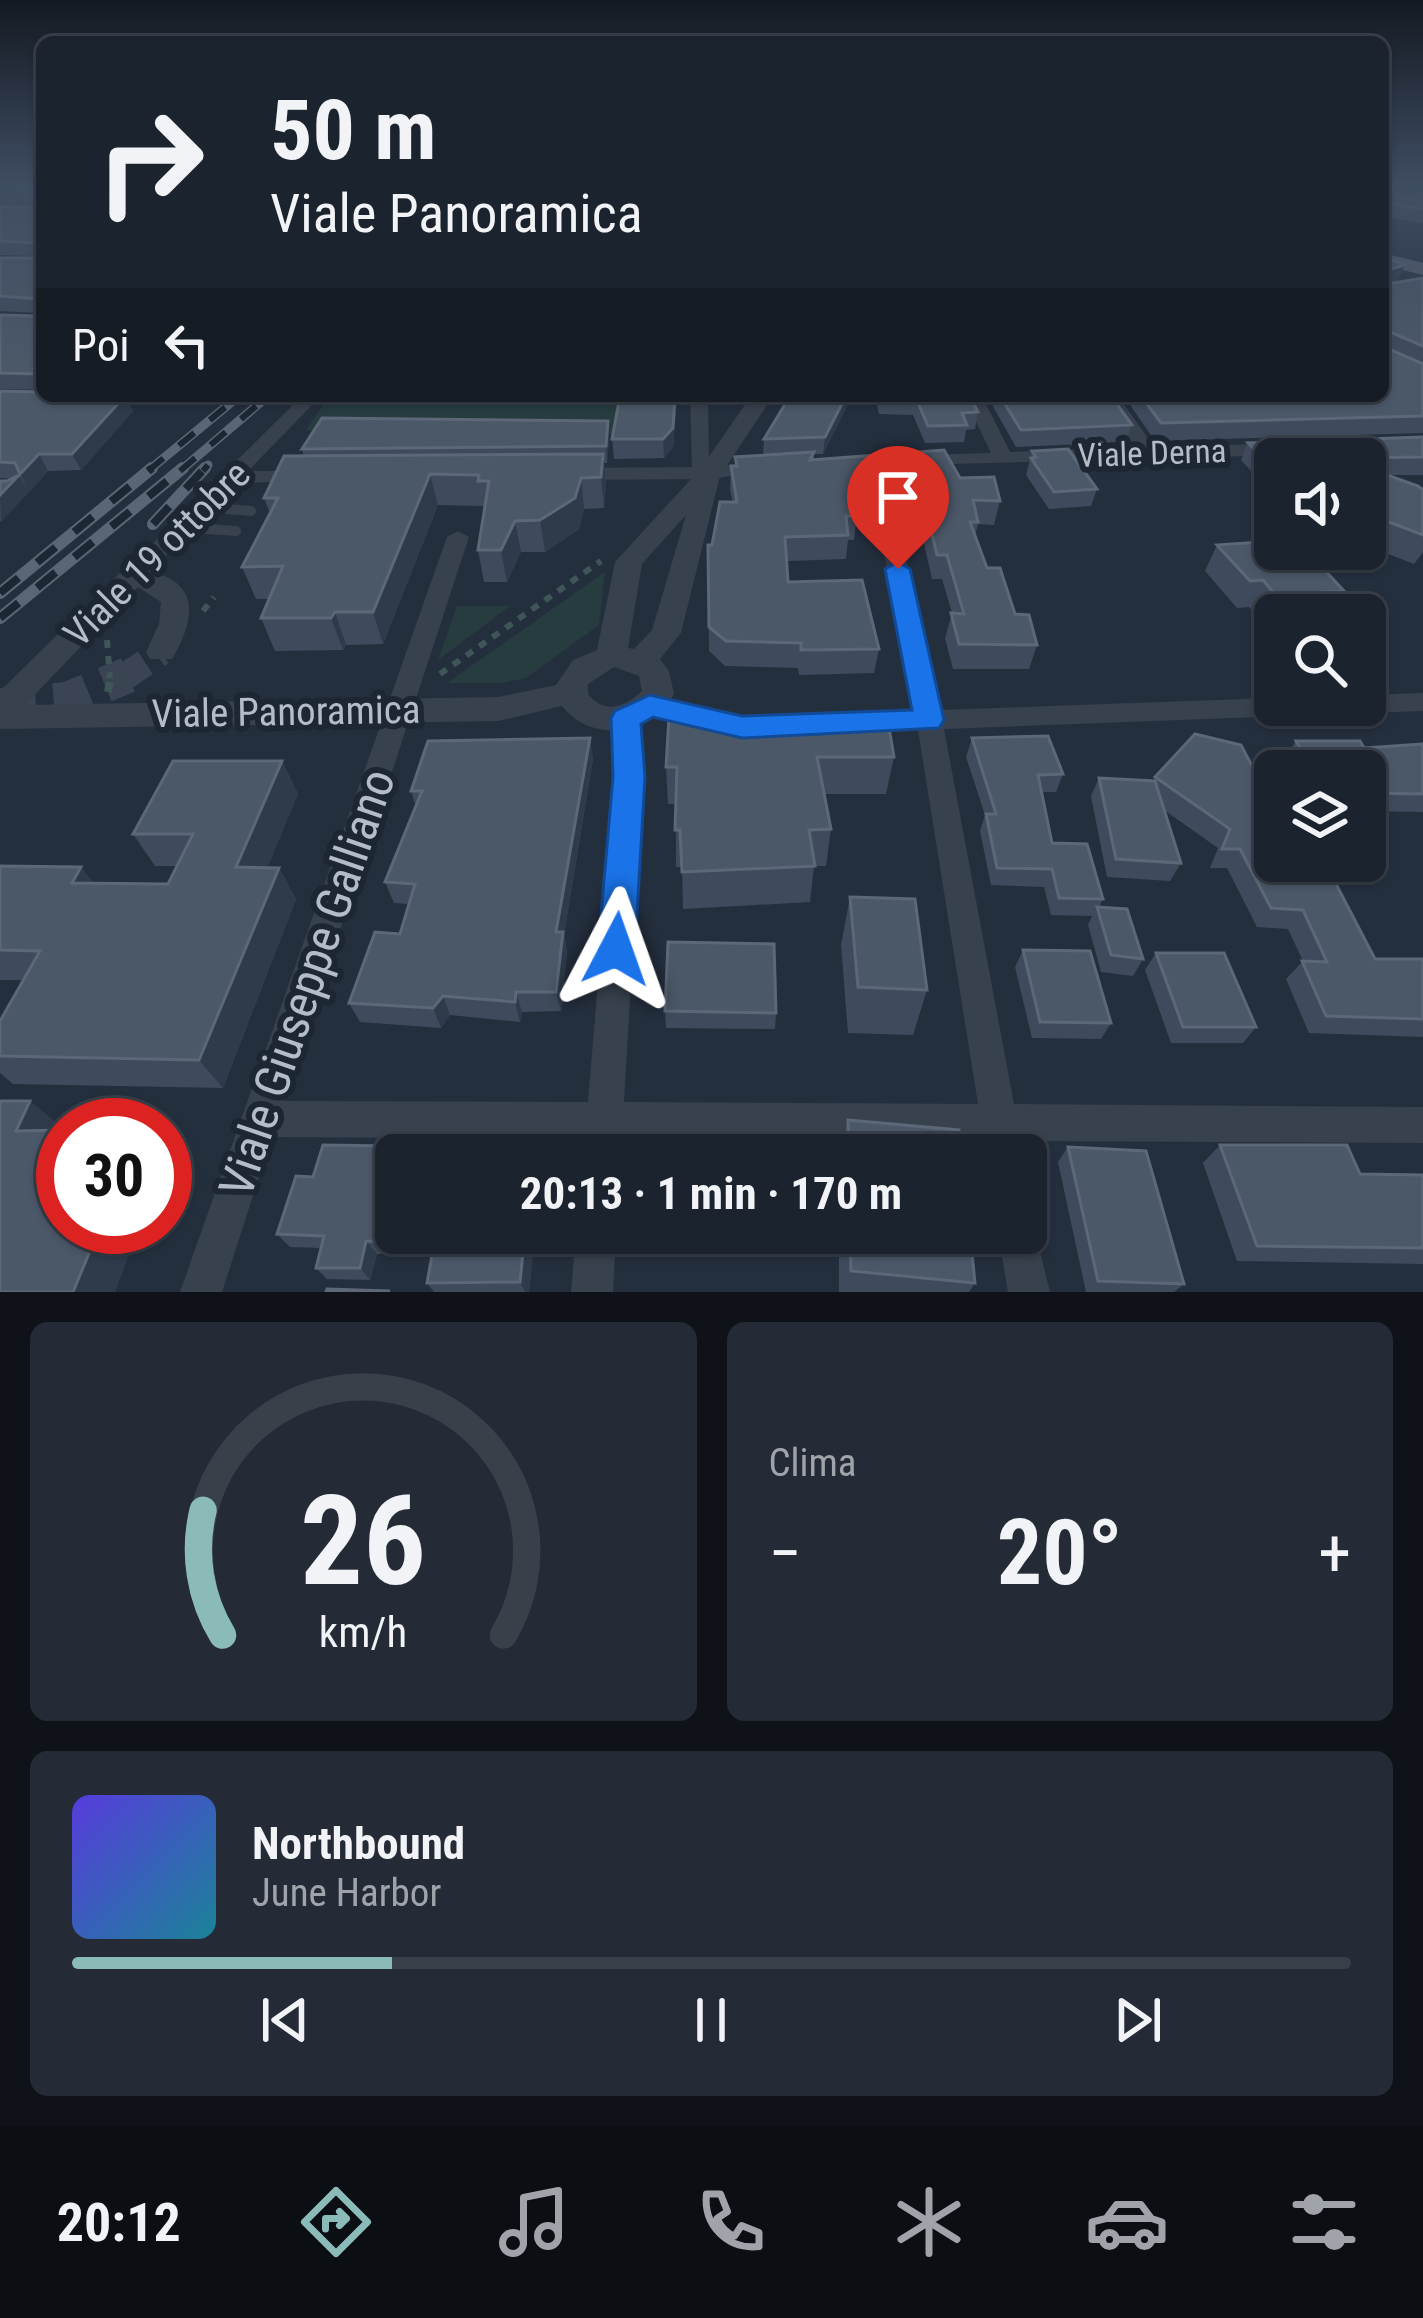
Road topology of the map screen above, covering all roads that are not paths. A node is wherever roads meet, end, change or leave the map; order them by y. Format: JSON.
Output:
{"nodes":[{"id":1,"x":1389,"y":261,"type":"edge"},
{"id":2,"x":1423,"y":269,"type":"edge"},
{"id":3,"x":306,"y":402,"type":"edge"},
{"id":4,"x":699,"y":402,"type":"edge"},
{"id":5,"x":758,"y":402,"type":"edge"},
{"id":6,"x":976,"y":402,"type":"edge"},
{"id":7,"x":1113,"y":402,"type":"edge"},
{"id":8,"x":1254,"y":450,"type":"edge"},
{"id":9,"x":1150,"y":453,"type":"junction"},
{"id":10,"x":1003,"y":458,"type":"junction"},
{"id":11,"x":890,"y":462,"type":"edge"},
{"id":12,"x":776,"y":466,"type":"edge"},
{"id":13,"x":710,"y":473,"type":"junction"},
{"id":14,"x":544,"y":475,"type":"edge"},
{"id":15,"x":330,"y":476,"type":"edge"},
{"id":16,"x":234,"y":477,"type":"junction"},
{"id":17,"x":202,"y":507,"type":"junction"},
{"id":18,"x":251,"y":511,"type":"dead end"},
{"id":19,"x":182,"y":527,"type":"junction"},
{"id":20,"x":236,"y":531,"type":"dead end"},
{"id":21,"x":890,"y":532,"type":"dead end"},
{"id":22,"x":458,"y":537,"type":"dead end"},
{"id":23,"x":132,"y":577,"type":"junction"},
{"id":24,"x":160,"y":652,"type":"tunnel mouth"},
{"id":25,"x":626,"y":659,"type":"junction"},
{"id":26,"x":570,"y":694,"type":"junction"},
{"id":27,"x":1423,"y":702,"type":"edge"},
{"id":28,"x":1386,"y":703,"type":"edge"},
{"id":29,"x":403,"y":705,"type":"junction"},
{"id":30,"x":1254,"y":708,"type":"edge"},
{"id":31,"x":638,"y":712,"type":"junction"},
{"id":32,"x":0,"y":714,"type":"edge"},
{"id":33,"x":929,"y":720,"type":"junction"},
{"id":34,"x":835,"y":724,"type":"edge"},
{"id":35,"x":742,"y":727,"type":"edge"},
{"id":36,"x":261,"y":1118,"type":"junction"},
{"id":37,"x":1423,"y":1125,"type":"edge"},
{"id":38,"x":535,"y":1134,"type":"edge"},
{"id":39,"x":603,"y":1134,"type":"edge"},
{"id":40,"x":1001,"y":1134,"type":"edge"},
{"id":41,"x":1047,"y":1138,"type":"edge"},
{"id":42,"x":595,"y":1254,"type":"edge"},
{"id":43,"x":1022,"y":1254,"type":"edge"},
{"id":44,"x":201,"y":1292,"type":"edge"},
{"id":45,"x":592,"y":1292,"type":"edge"},
{"id":46,"x":1028,"y":1292,"type":"edge"}],
"edges":[{"from":1,"to":2,"type":"main road"},
{"from":3,"to":16,"type":"street","name":"Viale 19 ottobre"},
{"from":4,"to":13,"type":"street"},
{"from":5,"to":13,"type":"street"},
{"from":6,"to":10,"type":"street"},
{"from":7,"to":9,"type":"street"},
{"from":8,"to":9,"type":"street","name":"Viale Derna"},
{"from":9,"to":10,"type":"street","name":"Viale Derna"},
{"from":10,"to":11,"type":"street","name":"Viale Derna"},
{"from":12,"to":13,"type":"street"},
{"from":13,"to":14,"type":"street"},
{"from":13,"to":25,"type":"street"},
{"from":13,"to":25,"type":"street"},
{"from":15,"to":16,"type":"street"},
{"from":16,"to":17,"type":"street","name":"Viale 19 ottobre"},
{"from":17,"to":18,"type":"lane"},
{"from":17,"to":19,"type":"street","name":"Viale 19 ottobre"},
{"from":19,"to":20,"type":"lane"},
{"from":19,"to":23,"type":"street","name":"Viale 19 ottobre"},
{"from":21,"to":33,"type":"street"},
{"from":22,"to":29,"type":"street","name":"Viale Giuseppe Galliano"},
{"from":23,"to":24,"type":"street"},
{"from":23,"to":32,"type":"street","name":"Viale 19 ottobre"},
{"from":25,"to":26,"type":"street"},
{"from":25,"to":31,"type":"street"},
{"from":26,"to":29,"type":"street","name":"Viale Panoramica"},
{"from":26,"to":31,"type":"street"},
{"from":27,"to":28,"type":"street"},
{"from":29,"to":32,"type":"street","name":"Viale Panoramica"},
{"from":29,"to":36,"type":"street","name":"Viale Giuseppe Galliano"},
{"from":30,"to":33,"type":"street"},
{"from":31,"to":35,"type":"street"},
{"from":31,"to":39,"type":"street"},
{"from":33,"to":34,"type":"street"},
{"from":33,"to":40,"type":"street"},
{"from":36,"to":38,"type":"street"},
{"from":36,"to":44,"type":"street","name":"Viale Giuseppe Galliano"},
{"from":37,"to":41,"type":"street"},
{"from":42,"to":45,"type":"street"},
{"from":43,"to":46,"type":"street"}]}
